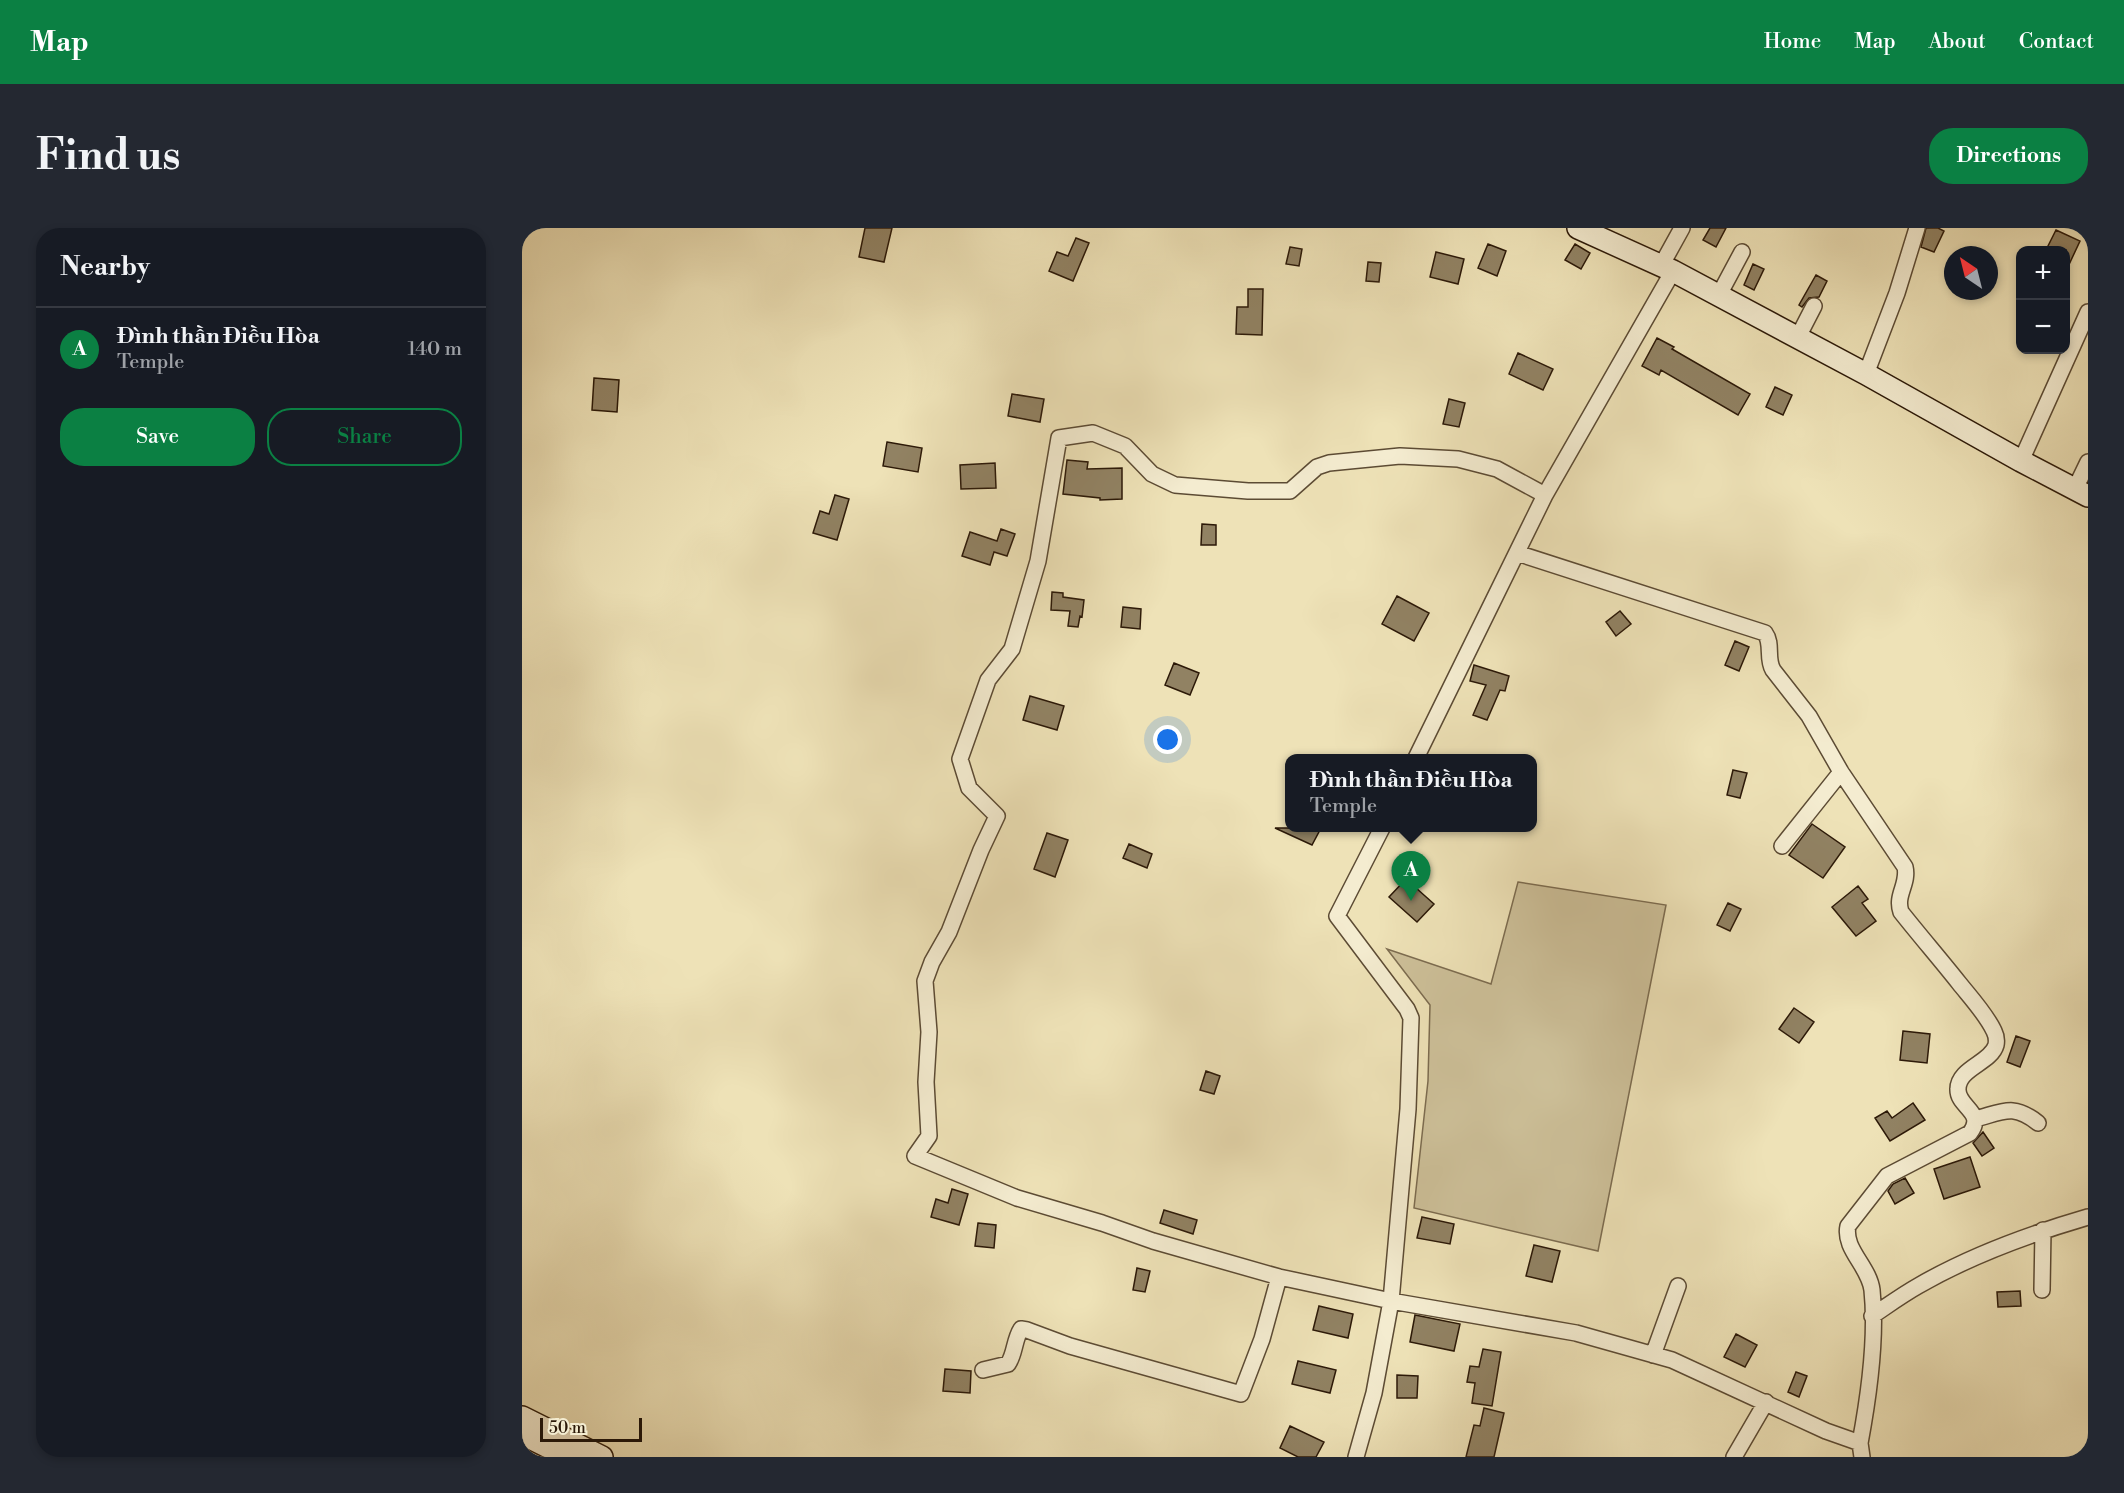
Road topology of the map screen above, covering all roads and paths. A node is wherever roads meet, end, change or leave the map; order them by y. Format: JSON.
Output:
{"nodes":[{"id":1,"x":1578,"y":228,"type":"edge"},
{"id":2,"x":1682,"y":228,"type":"edge"},
{"id":3,"x":1917,"y":228,"type":"edge"},
{"id":4,"x":1742,"y":252,"type":"dead end"},
{"id":5,"x":1667,"y":268,"type":"junction"},
{"id":6,"x":1719,"y":295,"type":"junction"},
{"id":7,"x":1814,"y":306,"type":"dead end"},
{"id":8,"x":2088,"y":312,"type":"edge"},
{"id":9,"x":1798,"y":337,"type":"junction"},
{"id":10,"x":1866,"y":374,"type":"junction"},
{"id":11,"x":2021,"y":461,"type":"junction"},
{"id":12,"x":2088,"y":462,"type":"edge"},
{"id":13,"x":2082,"y":493,"type":"edge"},
{"id":14,"x":1545,"y":495,"type":"junction"},
{"id":15,"x":1517,"y":553,"type":"junction"},
{"id":16,"x":1418,"y":754,"type":"edge"},
{"id":17,"x":1841,"y":772,"type":"junction"},
{"id":18,"x":1380,"y":832,"type":"edge"},
{"id":19,"x":1782,"y":846,"type":"dead end"},
{"id":20,"x":1975,"y":1119,"type":"junction"},
{"id":21,"x":2038,"y":1123,"type":"dead end"},
{"id":22,"x":2088,"y":1217,"type":"edge"},
{"id":23,"x":2043,"y":1230,"type":"junction"},
{"id":24,"x":1279,"y":1277,"type":"junction"},
{"id":25,"x":1678,"y":1286,"type":"dead end"},
{"id":26,"x":2042,"y":1290,"type":"dead end"},
{"id":27,"x":1391,"y":1300,"type":"junction"},
{"id":28,"x":1872,"y":1316,"type":"junction"},
{"id":29,"x":1653,"y":1355,"type":"junction"},
{"id":30,"x":983,"y":1370,"type":"dead end"},
{"id":31,"x":1766,"y":1402,"type":"junction"},
{"id":32,"x":522,"y":1417,"type":"edge"},
{"id":33,"x":522,"y":1434,"type":"edge"},
{"id":34,"x":1861,"y":1450,"type":"edge"},
{"id":35,"x":568,"y":1457,"type":"edge"},
{"id":36,"x":602,"y":1457,"type":"edge"},
{"id":37,"x":1356,"y":1457,"type":"edge"},
{"id":38,"x":1734,"y":1457,"type":"edge"}],
"edges":[{"from":1,"to":5,"type":"street"},
{"from":2,"to":5,"type":"street"},
{"from":3,"to":10,"type":"street"},
{"from":4,"to":6,"type":"street"},
{"from":5,"to":6,"type":"street"},
{"from":5,"to":14,"type":"street"},
{"from":6,"to":9,"type":"street"},
{"from":7,"to":9,"type":"street"},
{"from":8,"to":11,"type":"street"},
{"from":9,"to":10,"type":"street"},
{"from":10,"to":11,"type":"street"},
{"from":11,"to":13,"type":"street"},
{"from":12,"to":13,"type":"street"},
{"from":14,"to":15,"type":"street"},
{"from":14,"to":24,"type":"street"},
{"from":15,"to":16,"type":"street"},
{"from":15,"to":17,"type":"street"},
{"from":17,"to":19,"type":"street"},
{"from":17,"to":20,"type":"street"},
{"from":18,"to":27,"type":"street"},
{"from":20,"to":21,"type":"street"},
{"from":20,"to":28,"type":"street"},
{"from":22,"to":23,"type":"street"},
{"from":23,"to":26,"type":"street"},
{"from":23,"to":28,"type":"street"},
{"from":24,"to":27,"type":"street"},
{"from":24,"to":30,"type":"street"},
{"from":25,"to":29,"type":"street"},
{"from":27,"to":29,"type":"street"},
{"from":27,"to":37,"type":"street"},
{"from":28,"to":34,"type":"street"},
{"from":29,"to":31,"type":"street"},
{"from":31,"to":34,"type":"street"},
{"from":31,"to":38,"type":"street"},
{"from":32,"to":36,"type":"street"},
{"from":33,"to":35,"type":"street"}]}
